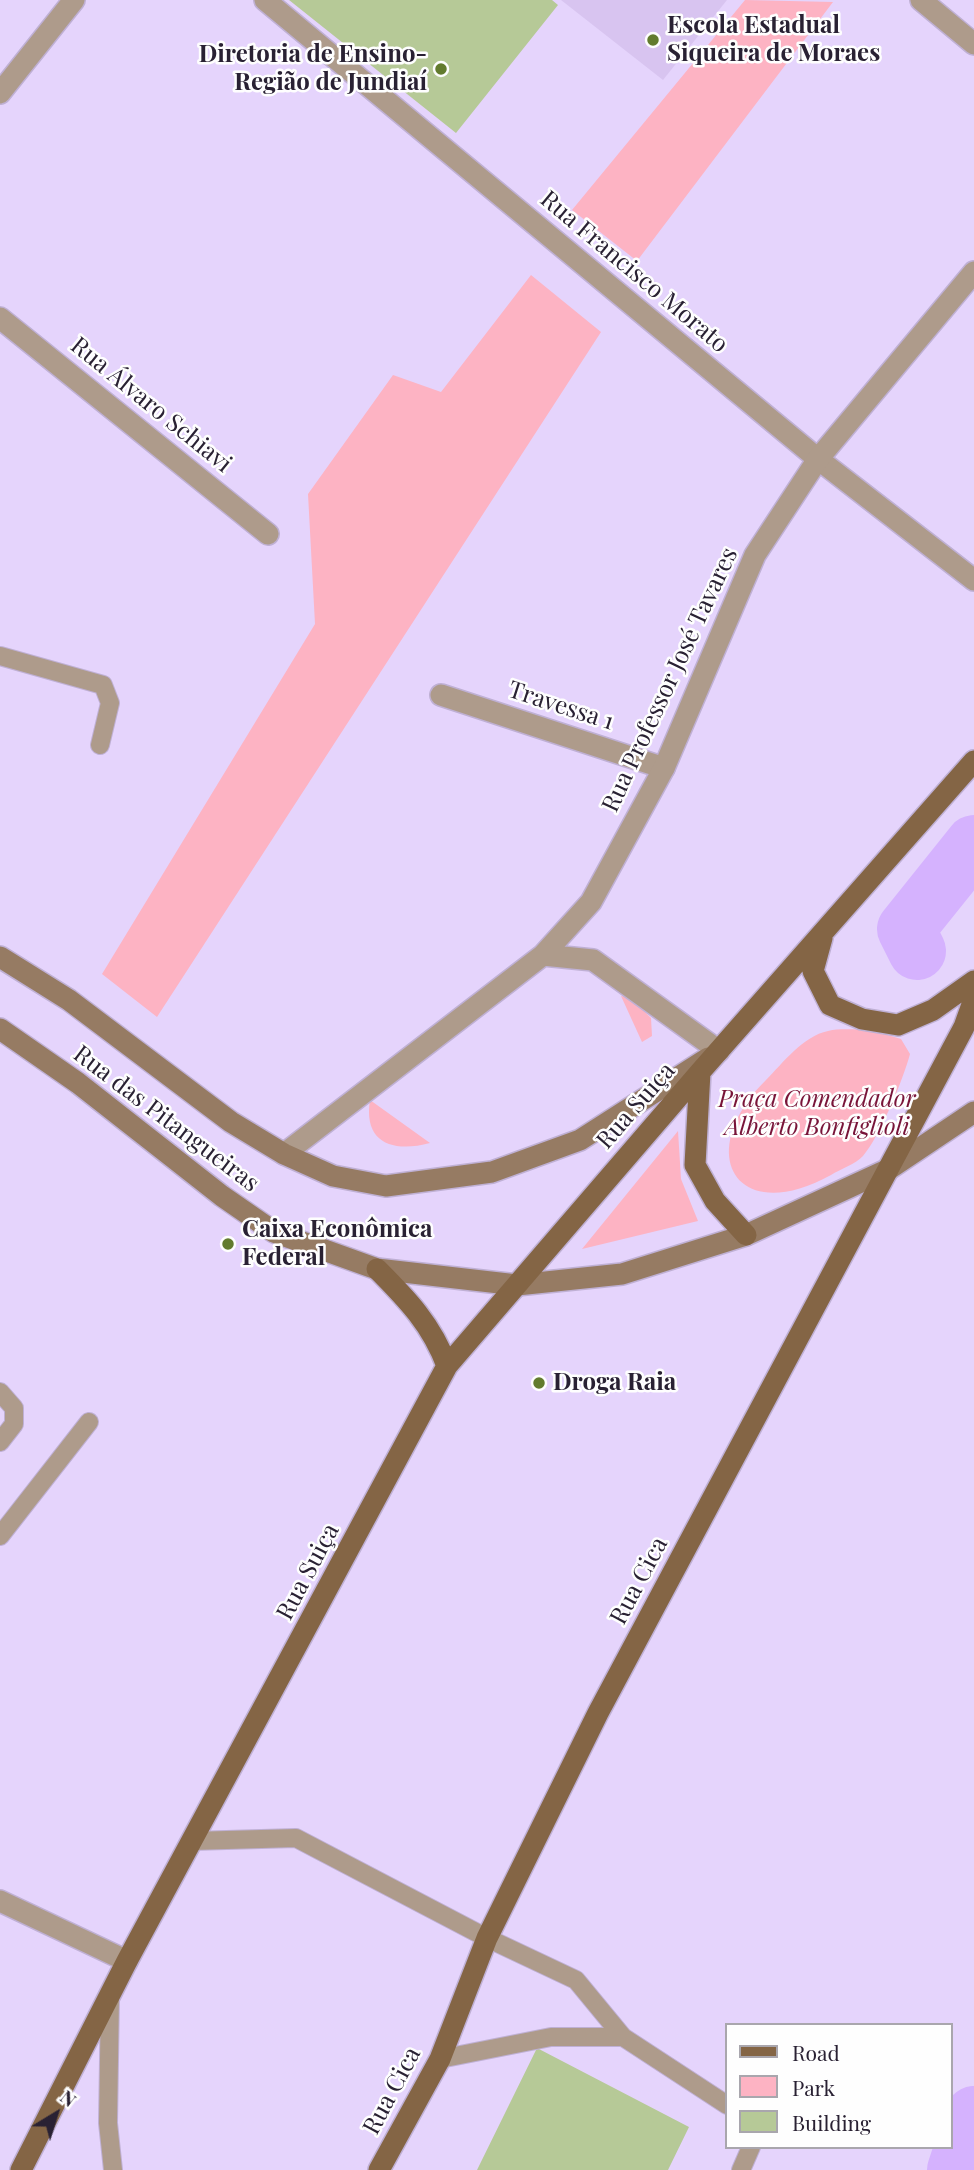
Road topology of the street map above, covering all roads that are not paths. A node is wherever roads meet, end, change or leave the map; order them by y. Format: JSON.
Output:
{"nodes":[{"id":1,"x":74,"y":0,"type":"edge"},
{"id":2,"x":265,"y":0,"type":"edge"},
{"id":3,"x":921,"y":0,"type":"edge"},
{"id":4,"x":974,"y":44,"type":"edge"},
{"id":5,"x":0,"y":93,"type":"edge"},
{"id":6,"x":974,"y":272,"type":"edge"},
{"id":7,"x":0,"y":318,"type":"edge"},
{"id":8,"x":818,"y":459,"type":"junction"},
{"id":9,"x":268,"y":534,"type":"dead end"},
{"id":10,"x":974,"y":580,"type":"edge"},
{"id":11,"x":0,"y":656,"type":"edge"},
{"id":12,"x":441,"y":695,"type":"dead end"},
{"id":13,"x":100,"y":745,"type":"dead end"},
{"id":14,"x":974,"y":761,"type":"edge"},
{"id":15,"x":664,"y":768,"type":"junction"},
{"id":16,"x":823,"y":932,"type":"junction"},
{"id":17,"x":543,"y":955,"type":"junction"},
{"id":18,"x":0,"y":957,"type":"edge"},
{"id":19,"x":974,"y":981,"type":"edge"},
{"id":20,"x":974,"y":999,"type":"edge"},
{"id":21,"x":0,"y":1029,"type":"edge"},
{"id":22,"x":719,"y":1051,"type":"junction"},
{"id":23,"x":700,"y":1072,"type":"junction"},
{"id":24,"x":974,"y":1112,"type":"edge"},
{"id":25,"x":284,"y":1154,"type":"junction"},
{"id":26,"x":889,"y":1169,"type":"junction"},
{"id":27,"x":746,"y":1235,"type":"junction"},
{"id":28,"x":377,"y":1269,"type":"junction"},
{"id":29,"x":517,"y":1285,"type":"junction"},
{"id":30,"x":447,"y":1366,"type":"junction"},
{"id":31,"x":0,"y":1392,"type":"edge"},
{"id":32,"x":89,"y":1422,"type":"dead end"},
{"id":33,"x":0,"y":1443,"type":"edge"},
{"id":34,"x":0,"y":1536,"type":"edge"},
{"id":35,"x":192,"y":1841,"type":"junction"},
{"id":36,"x":0,"y":1901,"type":"edge"},
{"id":37,"x":487,"y":1938,"type":"junction"},
{"id":38,"x":127,"y":1961,"type":"junction"},
{"id":39,"x":110,"y":1996,"type":"junction"},
{"id":40,"x":623,"y":2037,"type":"junction"},
{"id":41,"x":440,"y":2059,"type":"junction"},
{"id":42,"x":726,"y":2104,"type":"edge"},
{"id":43,"x":750,"y":2149,"type":"edge"},
{"id":44,"x":21,"y":2170,"type":"edge"},
{"id":45,"x":113,"y":2170,"type":"edge"},
{"id":46,"x":379,"y":2170,"type":"edge"},
{"id":47,"x":741,"y":2170,"type":"edge"}],
"edges":[{"from":1,"to":5,"type":"street"},
{"from":2,"to":8,"type":"street","name":"Rua Francisco Morato"},
{"from":3,"to":4,"type":"street"},
{"from":6,"to":8,"type":"street","name":"Rua Professor José Tavares"},
{"from":7,"to":9,"type":"street","name":"Rua Álvaro Schiavi"},
{"from":8,"to":10,"type":"street","name":"Rua Francisco Morato"},
{"from":8,"to":15,"type":"street","name":"Rua Professor José Tavares"},
{"from":11,"to":13,"type":"lane"},
{"from":12,"to":15,"type":"street","name":"Travessa 1"},
{"from":14,"to":16,"type":"main road","name":"Rua Suiça"},
{"from":15,"to":17,"type":"street","name":"Rua Professor José Tavares"},
{"from":16,"to":19,"type":"main road"},
{"from":16,"to":22,"type":"main road","name":"Rua Suiça"},
{"from":17,"to":22,"type":"street"},
{"from":17,"to":25,"type":"street","name":"Rua Professor José Tavares"},
{"from":18,"to":25,"type":"main road","name":"Rua das Pitangueiras"},
{"from":20,"to":26,"type":"main road","name":"Rua Cica"},
{"from":21,"to":28,"type":"main road","name":"Rua das Pitangueiras"},
{"from":22,"to":23,"type":"main road","name":"Rua Suiça"},
{"from":22,"to":25,"type":"main road","name":"Rua das Pitangueiras"},
{"from":23,"to":27,"type":"main road"},
{"from":23,"to":29,"type":"main road","name":"Rua Suiça"},
{"from":24,"to":26,"type":"main road","name":"Rua das Pitangueiras"},
{"from":26,"to":27,"type":"main road","name":"Rua das Pitangueiras"},
{"from":26,"to":37,"type":"main road","name":"Rua Cica"},
{"from":27,"to":29,"type":"main road","name":"Rua das Pitangueiras"},
{"from":28,"to":29,"type":"main road","name":"Rua das Pitangueiras"},
{"from":28,"to":30,"type":"main road"},
{"from":29,"to":30,"type":"main road","name":"Rua Suiça"},
{"from":30,"to":35,"type":"main road","name":"Rua Suiça"},
{"from":31,"to":33,"type":"lane"},
{"from":32,"to":34,"type":"lane"},
{"from":35,"to":37,"type":"lane"},
{"from":35,"to":38,"type":"main road","name":"Rua Suiça"},
{"from":36,"to":38,"type":"street"},
{"from":37,"to":40,"type":"lane"},
{"from":37,"to":41,"type":"main road","name":"Rua Cica"},
{"from":38,"to":39,"type":"main road","name":"Rua Suiça"},
{"from":39,"to":44,"type":"main road","name":"Rua Suiça"},
{"from":39,"to":45,"type":"lane"},
{"from":40,"to":41,"type":"lane"},
{"from":40,"to":42,"type":"lane"},
{"from":41,"to":46,"type":"main road","name":"Rua Cica"},
{"from":43,"to":47,"type":"lane"}]}
